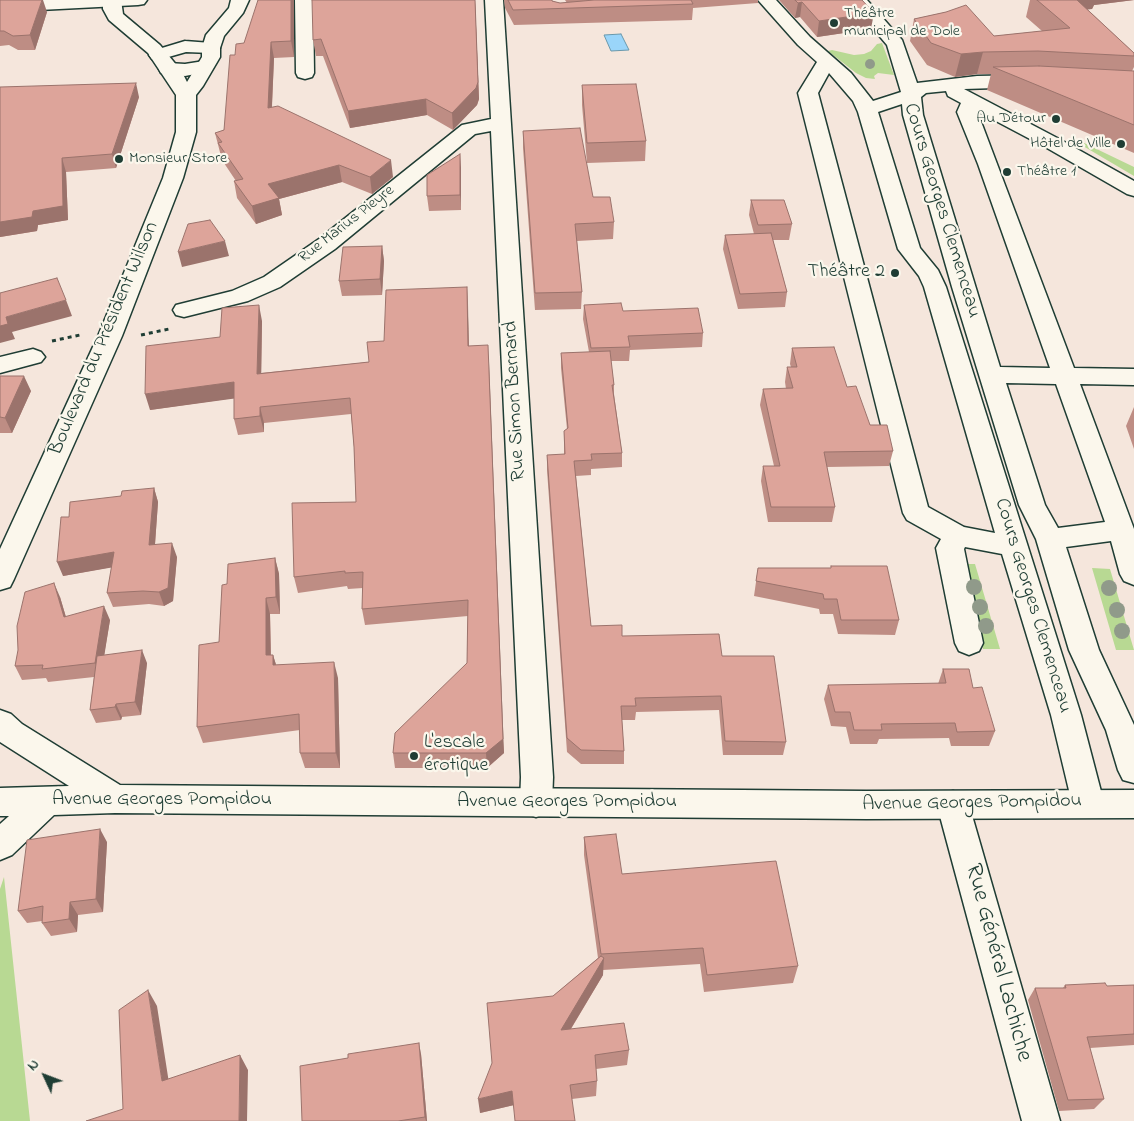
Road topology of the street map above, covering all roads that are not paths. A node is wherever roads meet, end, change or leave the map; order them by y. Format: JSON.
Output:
{"nodes":[{"id":1,"x":138,"y":0,"type":"edge"},
{"id":2,"x":240,"y":0,"type":"edge"},
{"id":3,"x":304,"y":0,"type":"edge"},
{"id":4,"x":494,"y":0,"type":"edge"},
{"id":5,"x":767,"y":0,"type":"edge"},
{"id":6,"x":858,"y":0,"type":"edge"},
{"id":7,"x":112,"y":1,"type":"edge"},
{"id":8,"x":0,"y":7,"type":"edge"},
{"id":9,"x":211,"y":48,"type":"junction"},
{"id":10,"x":163,"y":62,"type":"junction"},
{"id":11,"x":826,"y":62,"type":"junction"},
{"id":12,"x":902,"y":64,"type":"junction"},
{"id":13,"x":204,"y":67,"type":"junction"},
{"id":14,"x":305,"y":73,"type":"dead end"},
{"id":15,"x":1042,"y":82,"type":"edge"},
{"id":16,"x":943,"y":86,"type":"junction"},
{"id":17,"x":856,"y":92,"type":"junction"},
{"id":18,"x":186,"y":93,"type":"junction"},
{"id":19,"x":911,"y":95,"type":"junction"},
{"id":20,"x":969,"y":106,"type":"junction"},
{"id":21,"x":500,"y":123,"type":"junction"},
{"id":22,"x":1134,"y":190,"type":"edge"},
{"id":23,"x":181,"y":318,"type":"road end"},
{"id":24,"x":33,"y":357,"type":"dead end"},
{"id":25,"x":0,"y":365,"type":"edge"},
{"id":26,"x":991,"y":375,"type":"junction"},
{"id":27,"x":1064,"y":376,"type":"junction"},
{"id":28,"x":1134,"y":377,"type":"edge"},
{"id":29,"x":1121,"y":530,"type":"junction"},
{"id":30,"x":958,"y":536,"type":"junction"},
{"id":31,"x":1050,"y":539,"type":"junction"},
{"id":32,"x":1013,"y":546,"type":"junction"},
{"id":33,"x":1134,"y":574,"type":"edge"},
{"id":34,"x":0,"y":578,"type":"edge"},
{"id":35,"x":969,"y":643,"type":"dead end"},
{"id":36,"x":0,"y":723,"type":"edge"},
{"id":37,"x":1134,"y":770,"type":"edge"},
{"id":38,"x":115,"y":799,"type":"junction"},
{"id":39,"x":47,"y":801,"type":"junction"},
{"id":40,"x":0,"y":802,"type":"edge"},
{"id":41,"x":536,"y":802,"type":"junction"},
{"id":42,"x":1088,"y":803,"type":"junction"},
{"id":43,"x":1134,"y":804,"type":"edge"},
{"id":44,"x":953,"y":805,"type":"junction"},
{"id":45,"x":0,"y":845,"type":"edge"},
{"id":46,"x":1040,"y":1121,"type":"edge"}],
"edges":[{"from":1,"to":7,"type":"street"},
{"from":2,"to":9,"type":"street"},
{"from":3,"to":14,"type":"street"},
{"from":4,"to":21,"type":"street","name":"Rue Simon Bernard"},
{"from":5,"to":11,"type":"street"},
{"from":6,"to":12,"type":"street"},
{"from":7,"to":8,"type":"street"},
{"from":7,"to":10,"type":"street"},
{"from":9,"to":10,"type":"street"},
{"from":9,"to":13,"type":"street"},
{"from":10,"to":13,"type":"street"},
{"from":10,"to":18,"type":"street"},
{"from":11,"to":17,"type":"street"},
{"from":11,"to":30,"type":"street"},
{"from":12,"to":16,"type":"street"},
{"from":12,"to":19,"type":"street"},
{"from":13,"to":18,"type":"street"},
{"from":15,"to":16,"type":"street"},
{"from":16,"to":19,"type":"street"},
{"from":16,"to":20,"type":"street"},
{"from":17,"to":19,"type":"street","name":"Cours Georges Clemenceau"},
{"from":17,"to":19,"type":"street"},
{"from":17,"to":32,"type":"street","name":"Cours Georges Clemenceau"},
{"from":18,"to":34,"type":"street","name":"Boulevard du Président Wilson"},
{"from":19,"to":20,"type":"street"},
{"from":19,"to":26,"type":"street","name":"Cours Georges Clemenceau"},
{"from":20,"to":22,"type":"street"},
{"from":20,"to":27,"type":"street"},
{"from":21,"to":23,"type":"street","name":"Rue Marius Pieyre"},
{"from":21,"to":41,"type":"street","name":"Rue Simon Bernard"},
{"from":24,"to":25,"type":"street"},
{"from":26,"to":27,"type":"street"},
{"from":26,"to":31,"type":"street","name":"Cours Georges Clemenceau"},
{"from":27,"to":28,"type":"street"},
{"from":27,"to":29,"type":"street"},
{"from":29,"to":31,"type":"street"},
{"from":29,"to":33,"type":"street"},
{"from":30,"to":32,"type":"street"},
{"from":30,"to":35,"type":"street"},
{"from":31,"to":37,"type":"street","name":"Cours Georges Clemenceau"},
{"from":32,"to":42,"type":"street","name":"Cours Georges Clemenceau"},
{"from":36,"to":38,"type":"street"},
{"from":38,"to":39,"type":"street","name":"Avenue Georges Pompidou"},
{"from":38,"to":41,"type":"street","name":"Avenue Georges Pompidou"},
{"from":39,"to":40,"type":"street","name":"Avenue Georges Pompidou"},
{"from":39,"to":45,"type":"street"},
{"from":41,"to":44,"type":"street","name":"Avenue Georges Pompidou"},
{"from":42,"to":43,"type":"street","name":"Avenue Georges Pompidou"},
{"from":42,"to":44,"type":"street","name":"Avenue Georges Pompidou"},
{"from":44,"to":46,"type":"street","name":"Rue Général Lachiche"}]}
